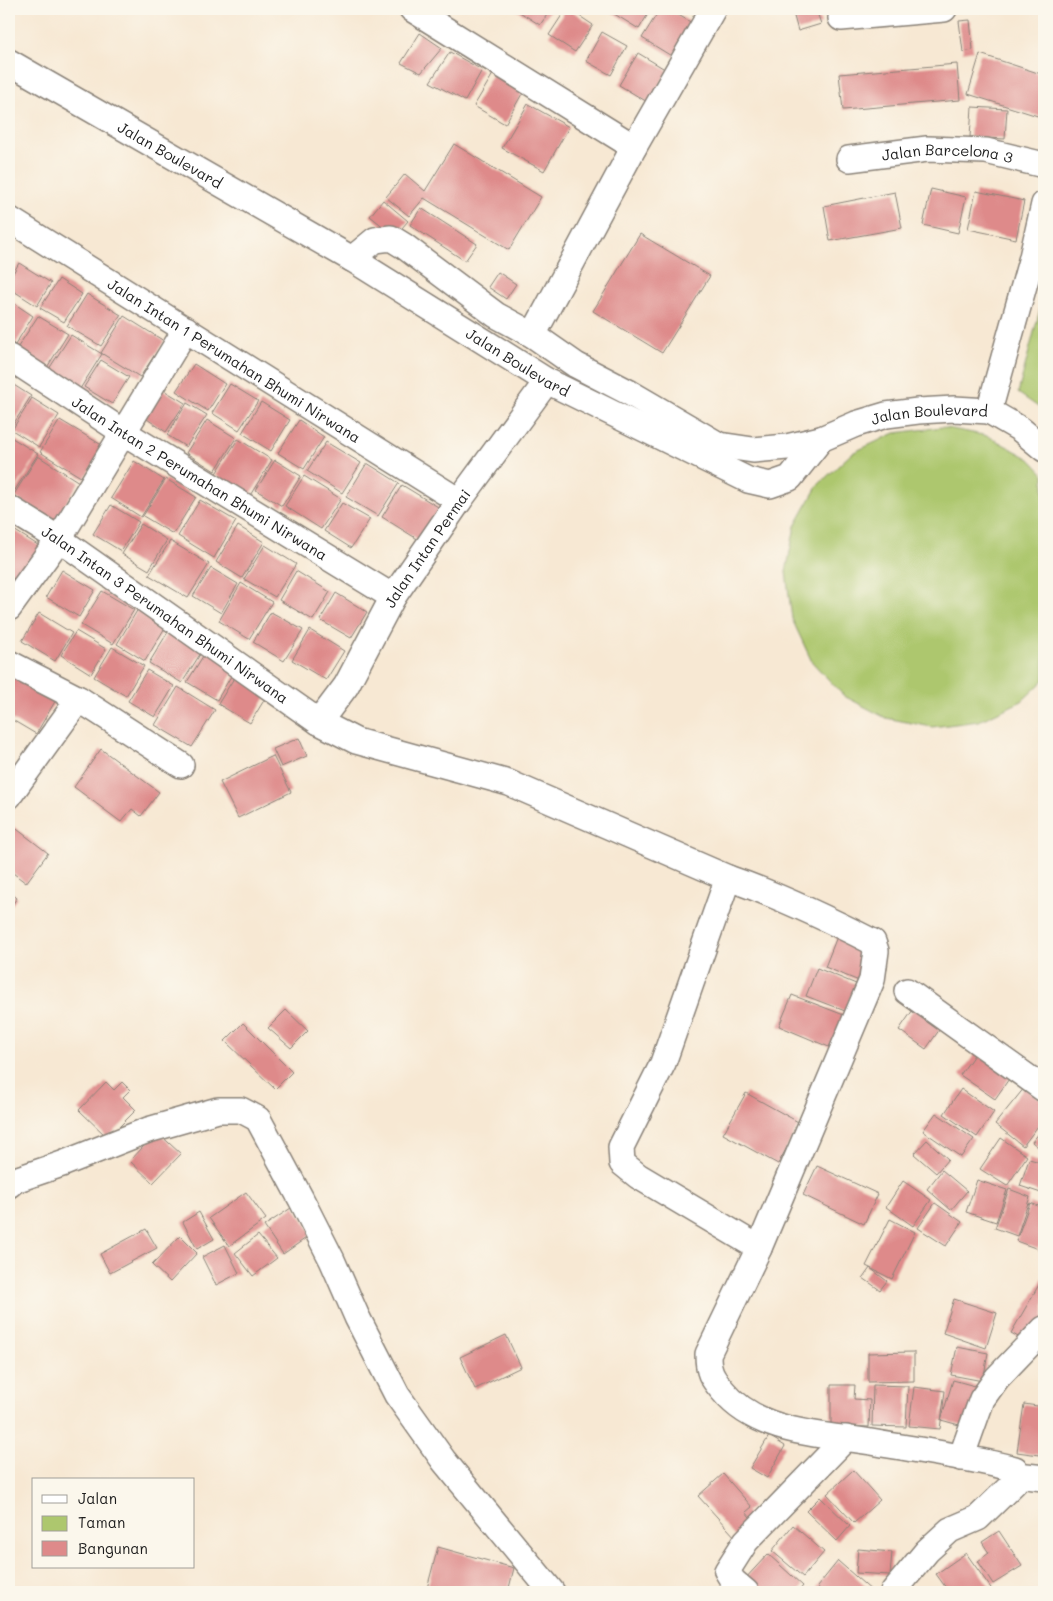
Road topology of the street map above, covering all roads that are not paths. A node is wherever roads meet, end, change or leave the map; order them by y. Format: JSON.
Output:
{"nodes":[{"id":1,"x":412,"y":9,"type":"edge"},
{"id":2,"x":944,"y":9,"type":"edge"},
{"id":3,"x":706,"y":11,"type":"edge"},
{"id":4,"x":841,"y":18,"type":"dead end"},
{"id":5,"x":9,"y":62,"type":"edge"},
{"id":6,"x":634,"y":147,"type":"junction"},
{"id":7,"x":849,"y":159,"type":"dead end"},
{"id":8,"x":1044,"y":165,"type":"edge"},
{"id":9,"x":1044,"y":204,"type":"edge"},
{"id":10,"x":9,"y":219,"type":"edge"},
{"id":11,"x":352,"y":259,"type":"junction"},
{"id":12,"x":186,"y":329,"type":"junction"},
{"id":13,"x":533,"y":336,"type":"junction"},
{"id":14,"x":9,"y":357,"type":"edge"},
{"id":15,"x":547,"y":381,"type":"junction"},
{"id":16,"x":989,"y":411,"type":"junction"},
{"id":17,"x":123,"y":432,"type":"junction"},
{"id":18,"x":820,"y":439,"type":"junction"},
{"id":19,"x":1044,"y":449,"type":"edge"},
{"id":20,"x":459,"y":502,"type":"junction"},
{"id":21,"x":9,"y":508,"type":"edge"},
{"id":22,"x":59,"y":539,"type":"junction"},
{"id":23,"x":394,"y":597,"type":"junction"},
{"id":24,"x":9,"y":608,"type":"edge"},
{"id":25,"x":9,"y":663,"type":"edge"},
{"id":26,"x":79,"y":699,"type":"junction"},
{"id":27,"x":319,"y":722,"type":"junction"},
{"id":28,"x":181,"y":766,"type":"dead end"},
{"id":29,"x":9,"y":796,"type":"edge"},
{"id":30,"x":728,"y":878,"type":"junction"},
{"id":31,"x":907,"y":991,"type":"dead end"},
{"id":32,"x":1044,"y":1089,"type":"edge"},
{"id":33,"x":9,"y":1185,"type":"edge"},
{"id":34,"x":759,"y":1248,"type":"junction"},
{"id":35,"x":1044,"y":1329,"type":"edge"},
{"id":36,"x":846,"y":1438,"type":"junction"},
{"id":37,"x":961,"y":1458,"type":"junction"},
{"id":38,"x":1017,"y":1475,"type":"junction"},
{"id":39,"x":1044,"y":1478,"type":"edge"},
{"id":40,"x":552,"y":1592,"type":"edge"},
{"id":41,"x":746,"y":1592,"type":"edge"},
{"id":42,"x":893,"y":1592,"type":"edge"}],
"edges":[{"from":1,"to":6,"type":"street"},
{"from":2,"to":4,"type":"street"},
{"from":3,"to":6,"type":"street"},
{"from":5,"to":11,"type":"street","name":"Jalan Boulevard"},
{"from":6,"to":13,"type":"street"},
{"from":7,"to":8,"type":"street","name":"Jalan Barcelona 3"},
{"from":9,"to":16,"type":"street"},
{"from":10,"to":12,"type":"street","name":"Jalan Intan 1 Perumahan Bhumi Nirwana"},
{"from":11,"to":13,"type":"street"},
{"from":11,"to":15,"type":"street","name":"Jalan Boulevard"},
{"from":12,"to":17,"type":"street"},
{"from":12,"to":20,"type":"street","name":"Jalan Intan 1 Perumahan Bhumi Nirwana"},
{"from":13,"to":18,"type":"street"},
{"from":14,"to":17,"type":"street","name":"Jalan Intan 2 Perumahan Bhumi Nirwana"},
{"from":15,"to":18,"type":"street","name":"Jalan Boulevard"},
{"from":15,"to":20,"type":"street","name":"Jalan Intan Permai"},
{"from":16,"to":18,"type":"street","name":"Jalan Boulevard"},
{"from":16,"to":19,"type":"street","name":"Jalan Boulevard"},
{"from":17,"to":22,"type":"street"},
{"from":17,"to":23,"type":"street","name":"Jalan Intan 2 Perumahan Bhumi Nirwana"},
{"from":20,"to":23,"type":"street","name":"Jalan Intan Permai"},
{"from":21,"to":22,"type":"street","name":"Jalan Intan 3 Perumahan Bhumi Nirwana"},
{"from":22,"to":24,"type":"street"},
{"from":22,"to":27,"type":"street","name":"Jalan Intan 3 Perumahan Bhumi Nirwana"},
{"from":23,"to":27,"type":"street","name":"Jalan Intan Permai"},
{"from":25,"to":26,"type":"street"},
{"from":26,"to":28,"type":"street"},
{"from":26,"to":29,"type":"street"},
{"from":27,"to":30,"type":"street","name":"Jalan Intan 3 Perumahan Bhumi Nirwana"},
{"from":30,"to":34,"type":"street"},
{"from":30,"to":34,"type":"street","name":"Jalan Intan 3 Perumahan Bhumi Nirwana"},
{"from":31,"to":32,"type":"street"},
{"from":33,"to":40,"type":"street"},
{"from":34,"to":36,"type":"street","name":"Jalan Intan 3 Perumahan Bhumi Nirwana"},
{"from":35,"to":37,"type":"street"},
{"from":36,"to":37,"type":"street","name":"Jalan Intan 3 Perumahan Bhumi Nirwana"},
{"from":36,"to":41,"type":"street"},
{"from":37,"to":38,"type":"street","name":"Jalan Intan 3 Perumahan Bhumi Nirwana"},
{"from":38,"to":39,"type":"street"},
{"from":38,"to":42,"type":"street"}]}
